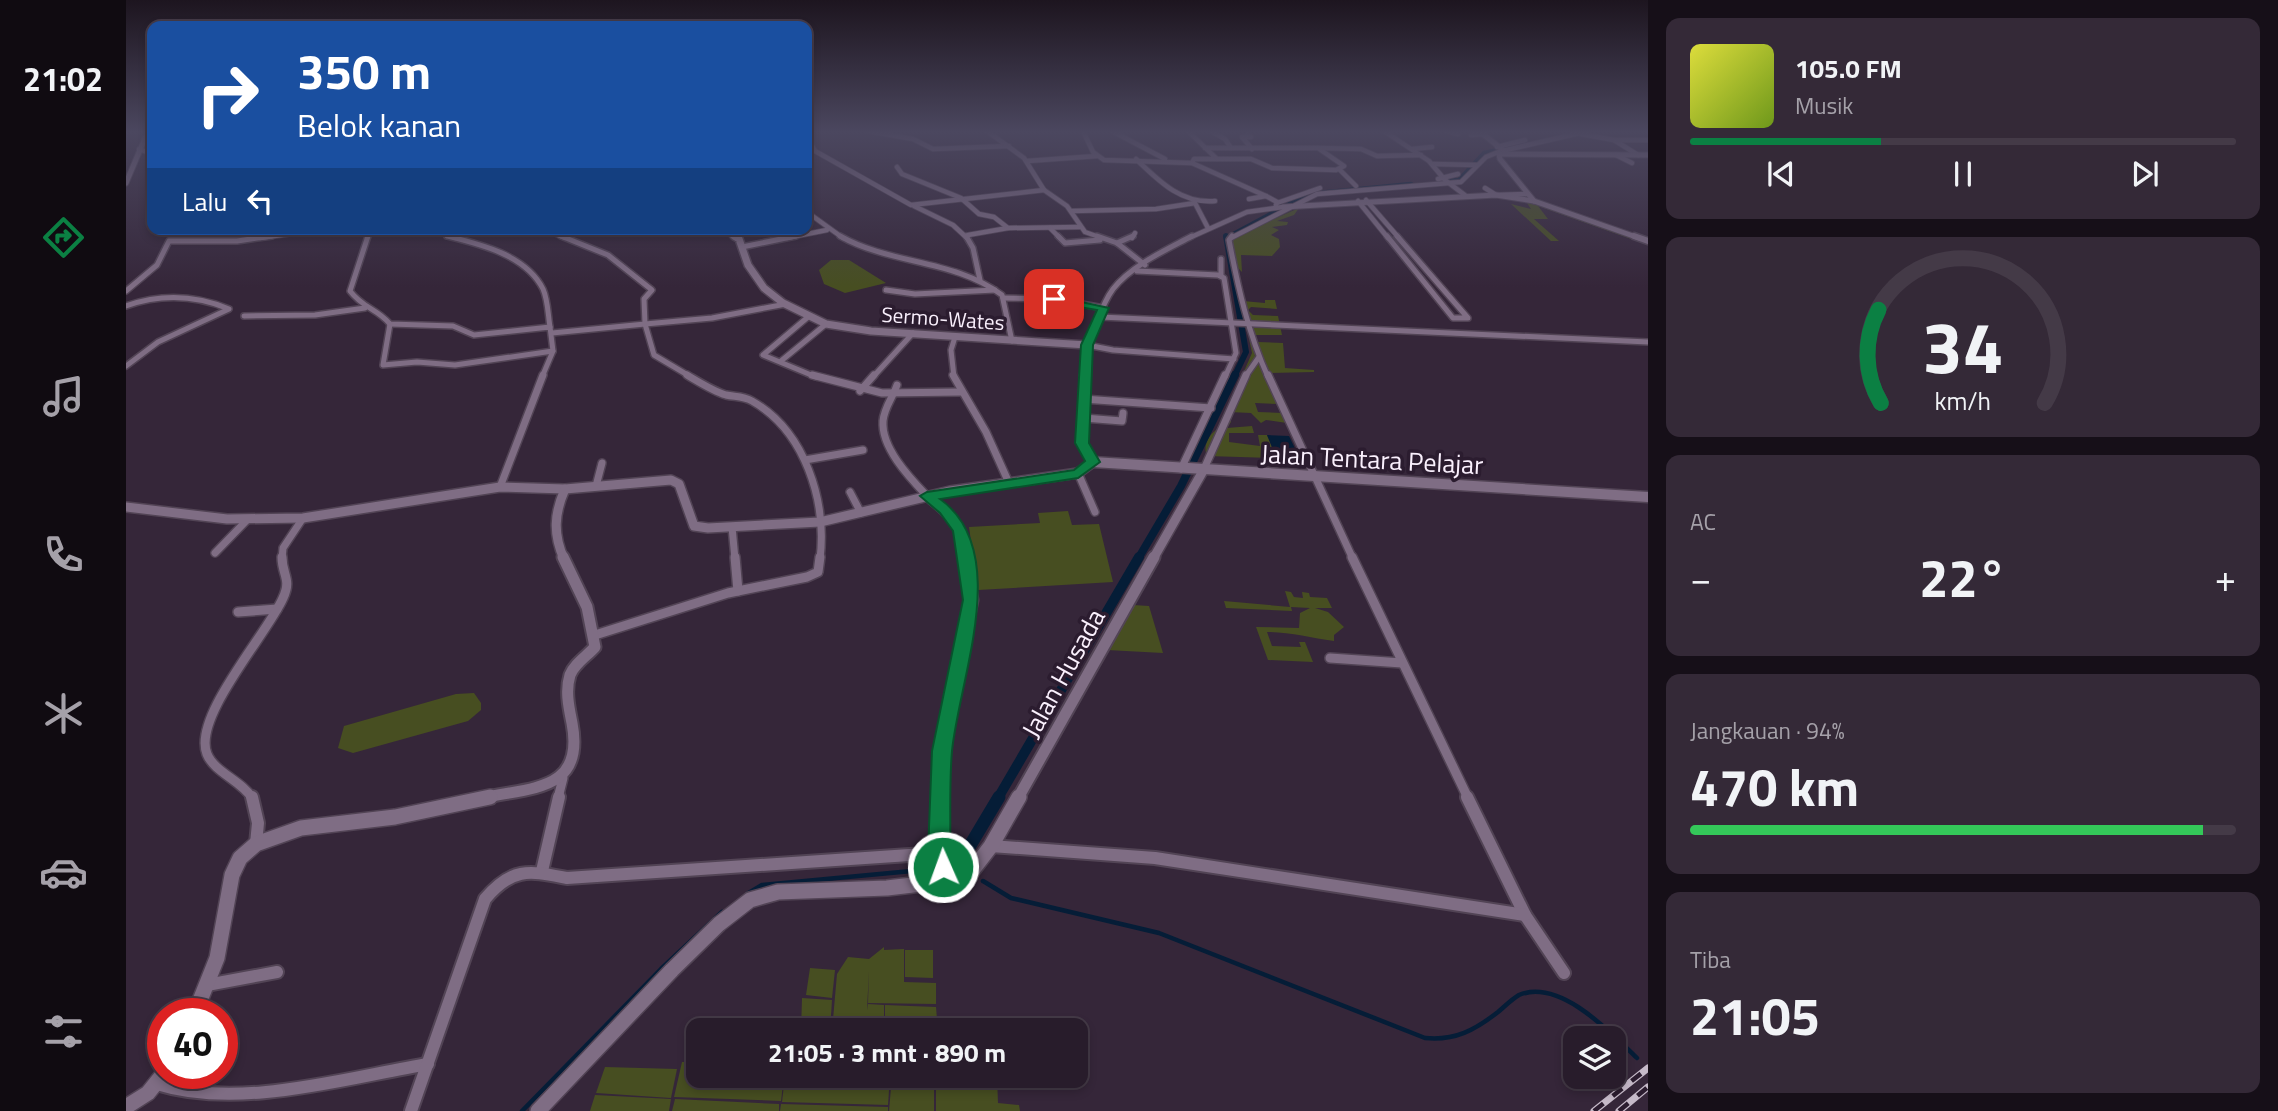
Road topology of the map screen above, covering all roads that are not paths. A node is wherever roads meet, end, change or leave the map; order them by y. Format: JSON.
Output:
{"nodes":[{"id":1,"x":874,"y":183,"type":"edge"},
{"id":2,"x":924,"y":183,"type":"edge"},
{"id":3,"x":1040,"y":183,"type":"edge"},
{"id":4,"x":1162,"y":183,"type":"edge"},
{"id":5,"x":1237,"y":183,"type":"edge"},
{"id":6,"x":1353,"y":183,"type":"edge"},
{"id":7,"x":1413,"y":183,"type":"edge"},
{"id":8,"x":1427,"y":183,"type":"edge"},
{"id":9,"x":1449,"y":183,"type":"edge"},
{"id":10,"x":1521,"y":183,"type":"edge"},
{"id":11,"x":1356,"y":186,"type":"junction"},
{"id":12,"x":1486,"y":188,"type":"dead end"},
{"id":13,"x":1044,"y":190,"type":"junction"},
{"id":14,"x":1528,"y":194,"type":"junction"},
{"id":15,"x":1496,"y":195,"type":"junction"},
{"id":16,"x":1266,"y":196,"type":"junction"},
{"id":17,"x":1466,"y":196,"type":"junction"},
{"id":18,"x":961,"y":198,"type":"junction"},
{"id":19,"x":1249,"y":199,"type":"dead end"},
{"id":20,"x":1366,"y":200,"type":"junction"},
{"id":21,"x":1215,"y":201,"type":"dead end"},
{"id":22,"x":1357,"y":201,"type":"junction"},
{"id":23,"x":1534,"y":201,"type":"junction"},
{"id":24,"x":1195,"y":203,"type":"junction"},
{"id":25,"x":915,"y":205,"type":"junction"},
{"id":26,"x":1280,"y":206,"type":"junction"},
{"id":27,"x":1072,"y":211,"type":"junction"},
{"id":28,"x":812,"y":216,"type":"edge"},
{"id":29,"x":1080,"y":227,"type":"junction"},
{"id":30,"x":1008,"y":228,"type":"junction"},
{"id":31,"x":1050,"y":228,"type":"junction"},
{"id":32,"x":1208,"y":228,"type":"junction"},
{"id":33,"x":827,"y":230,"type":"junction"},
{"id":34,"x":812,"y":233,"type":"edge"},
{"id":35,"x":1135,"y":233,"type":"dead end"},
{"id":36,"x":281,"y":235,"type":"edge"},
{"id":37,"x":368,"y":235,"type":"edge"},
{"id":38,"x":442,"y":235,"type":"edge"},
{"id":39,"x":557,"y":235,"type":"edge"},
{"id":40,"x":735,"y":235,"type":"edge"},
{"id":41,"x":802,"y":235,"type":"edge"},
{"id":42,"x":968,"y":236,"type":"junction"},
{"id":43,"x":1102,"y":240,"type":"junction"},
{"id":44,"x":1648,"y":242,"type":"edge"},
{"id":45,"x":1116,"y":243,"type":"junction"},
{"id":46,"x":742,"y":247,"type":"junction"},
{"id":47,"x":1221,"y":259,"type":"dead end"},
{"id":48,"x":1145,"y":265,"type":"junction"},
{"id":49,"x":1137,"y":271,"type":"junction"},
{"id":50,"x":1221,"y":275,"type":"junction"},
{"id":51,"x":1421,"y":278,"type":"junction"},
{"id":52,"x":1434,"y":279,"type":"junction"},
{"id":53,"x":980,"y":280,"type":"junction"},
{"id":54,"x":995,"y":289,"type":"junction"},
{"id":55,"x":886,"y":290,"type":"dead end"},
{"id":56,"x":126,"y":291,"type":"edge"},
{"id":57,"x":155,"y":293,"type":"dead end"},
{"id":58,"x":1003,"y":298,"type":"junction"},
{"id":59,"x":142,"y":299,"type":"junction"},
{"id":60,"x":786,"y":304,"type":"junction"},
{"id":61,"x":126,"y":306,"type":"edge"},
{"id":62,"x":365,"y":308,"type":"junction"},
{"id":63,"x":1104,"y":308,"type":"junction"},
{"id":64,"x":244,"y":316,"type":"dead end"},
{"id":65,"x":808,"y":317,"type":"junction"},
{"id":66,"x":1100,"y":317,"type":"junction"},
{"id":67,"x":390,"y":324,"type":"junction"},
{"id":68,"x":645,"y":324,"type":"junction"},
{"id":69,"x":826,"y":324,"type":"junction"},
{"id":70,"x":1233,"y":324,"type":"junction"},
{"id":71,"x":1246,"y":325,"type":"junction"},
{"id":72,"x":551,"y":330,"type":"junction"},
{"id":73,"x":913,"y":333,"type":"junction"},
{"id":74,"x":955,"y":337,"type":"junction"},
{"id":75,"x":1012,"y":341,"type":"junction"},
{"id":76,"x":1648,"y":342,"type":"edge"},
{"id":77,"x":1087,"y":345,"type":"junction"},
{"id":78,"x":553,"y":351,"type":"junction"},
{"id":79,"x":1259,"y":356,"type":"junction"},
{"id":80,"x":1234,"y":359,"type":"junction"},
{"id":81,"x":781,"y":361,"type":"junction"},
{"id":82,"x":126,"y":366,"type":"edge"},
{"id":83,"x":1226,"y":379,"type":"junction"},
{"id":84,"x":1239,"y":383,"type":"junction"},
{"id":85,"x":897,"y":385,"type":"dead end"},
{"id":86,"x":860,"y":391,"type":"junction"},
{"id":87,"x":961,"y":392,"type":"junction"},
{"id":88,"x":895,"y":396,"type":"junction"},
{"id":89,"x":1083,"y":398,"type":"junction"},
{"id":90,"x":1211,"y":408,"type":"junction"},
{"id":91,"x":1123,"y":413,"type":"dead end"},
{"id":92,"x":1084,"y":418,"type":"junction"},
{"id":93,"x":863,"y":450,"type":"dead end"},
{"id":94,"x":805,"y":460,"type":"junction"},
{"id":95,"x":1093,"y":462,"type":"junction"},
{"id":96,"x":602,"y":463,"type":"dead end"},
{"id":97,"x":1182,"y":469,"type":"junction"},
{"id":98,"x":1199,"y":470,"type":"junction"},
{"id":99,"x":1078,"y":473,"type":"junction"},
{"id":100,"x":1313,"y":478,"type":"junction"},
{"id":101,"x":1009,"y":483,"type":"junction"},
{"id":102,"x":596,"y":486,"type":"junction"},
{"id":103,"x":500,"y":487,"type":"junction"},
{"id":104,"x":565,"y":489,"type":"junction"},
{"id":105,"x":850,"y":492,"type":"dead end"},
{"id":106,"x":927,"y":496,"type":"junction"},
{"id":107,"x":1648,"y":497,"type":"edge"},
{"id":108,"x":126,"y":507,"type":"edge"},
{"id":109,"x":1095,"y":512,"type":"dead end"},
{"id":110,"x":862,"y":513,"type":"junction"},
{"id":111,"x":303,"y":518,"type":"junction"},
{"id":112,"x":248,"y":519,"type":"junction"},
{"id":113,"x":820,"y":522,"type":"junction"},
{"id":114,"x":732,"y":527,"type":"junction"},
{"id":115,"x":215,"y":554,"type":"dead end"},
{"id":116,"x":738,"y":591,"type":"junction"},
{"id":117,"x":277,"y":609,"type":"junction"},
{"id":118,"x":238,"y":612,"type":"dead end"},
{"id":119,"x":596,"y":635,"type":"junction"},
{"id":120,"x":1331,"y":658,"type":"dead end"},
{"id":121,"x":1402,"y":663,"type":"junction"},
{"id":122,"x":563,"y":778,"type":"junction"},
{"id":123,"x":256,"y":844,"type":"junction"},
{"id":124,"x":990,"y":846,"type":"junction"},
{"id":125,"x":939,"y":853,"type":"junction"},
{"id":126,"x":542,"y":871,"type":"junction"},
{"id":127,"x":947,"y":881,"type":"junction"},
{"id":128,"x":1525,"y":915,"type":"junction"},
{"id":129,"x":278,"y":972,"type":"dead end"},
{"id":130,"x":1564,"y":973,"type":"dead end"},
{"id":131,"x":207,"y":985,"type":"junction"},
{"id":132,"x":201,"y":998,"type":"edge"},
{"id":133,"x":428,"y":1064,"type":"junction"},
{"id":134,"x":150,"y":1089,"type":"edge"},
{"id":135,"x":168,"y":1089,"type":"edge"},
{"id":136,"x":126,"y":1107,"type":"edge"},
{"id":137,"x":411,"y":1111,"type":"edge"},
{"id":138,"x":538,"y":1111,"type":"edge"}],
"edges":[{"from":1,"to":25,"type":"street"},
{"from":2,"to":18,"type":"street"},
{"from":3,"to":13,"type":"street"},
{"from":4,"to":24,"type":"street"},
{"from":5,"to":16,"type":"street"},
{"from":6,"to":11,"type":"street"},
{"from":7,"to":11,"type":"street"},
{"from":8,"to":26,"type":"street"},
{"from":9,"to":17,"type":"street"},
{"from":10,"to":14,"type":"street"},
{"from":11,"to":26,"type":"street"},
{"from":12,"to":15,"type":"street"},
{"from":13,"to":18,"type":"street"},
{"from":13,"to":27,"type":"street"},
{"from":14,"to":15,"type":"street"},
{"from":14,"to":23,"type":"street"},
{"from":15,"to":17,"type":"street"},
{"from":15,"to":23,"type":"street"},
{"from":16,"to":19,"type":"street"},
{"from":16,"to":26,"type":"street"},
{"from":17,"to":20,"type":"street"},
{"from":18,"to":25,"type":"street"},
{"from":18,"to":30,"type":"street"},
{"from":20,"to":22,"type":"street"},
{"from":20,"to":52,"type":"street"},
{"from":21,"to":24,"type":"street"},
{"from":22,"to":26,"type":"street"},
{"from":22,"to":51,"type":"street"},
{"from":23,"to":44,"type":"street"},
{"from":24,"to":27,"type":"street"},
{"from":24,"to":32,"type":"street"},
{"from":25,"to":42,"type":"street"},
{"from":26,"to":32,"type":"street"},
{"from":26,"to":71,"type":"street"},
{"from":27,"to":29,"type":"street"},
{"from":28,"to":33,"type":"street"},
{"from":29,"to":31,"type":"street"},
{"from":29,"to":43,"type":"street"},
{"from":30,"to":31,"type":"street"},
{"from":30,"to":42,"type":"street"},
{"from":31,"to":43,"type":"street"},
{"from":32,"to":48,"type":"street"},
{"from":33,"to":34,"type":"street"},
{"from":33,"to":53,"type":"street"},
{"from":35,"to":45,"type":"street"},
{"from":36,"to":56,"type":"street"},
{"from":37,"to":62,"type":"street"},
{"from":38,"to":72,"type":"street"},
{"from":39,"to":68,"type":"street"},
{"from":40,"to":46,"type":"main road","name":"Sermo-Wates"},
{"from":41,"to":46,"type":"street"},
{"from":42,"to":53,"type":"street"},
{"from":43,"to":45,"type":"street"},
{"from":45,"to":48,"type":"street"},
{"from":46,"to":60,"type":"main road","name":"Sermo-Wates"},
{"from":47,"to":50,"type":"street"},
{"from":48,"to":49,"type":"street"},
{"from":49,"to":50,"type":"street"},
{"from":49,"to":63,"type":"street"},
{"from":50,"to":70,"type":"street"},
{"from":51,"to":52,"type":"street"},
{"from":51,"to":52,"type":"street"},
{"from":53,"to":54,"type":"street"},
{"from":54,"to":55,"type":"street"},
{"from":54,"to":58,"type":"street"},
{"from":57,"to":59,"type":"street"},
{"from":58,"to":63,"type":"street"},
{"from":58,"to":75,"type":"street"},
{"from":59,"to":61,"type":"street"},
{"from":59,"to":82,"type":"street"},
{"from":60,"to":65,"type":"main road","name":"Sermo-Wates"},
{"from":60,"to":68,"type":"street"},
{"from":62,"to":64,"type":"street"},
{"from":62,"to":67,"type":"street"},
{"from":63,"to":66,"type":"street"},
{"from":65,"to":69,"type":"main road","name":"Sermo-Wates"},
{"from":65,"to":81,"type":"street"},
{"from":66,"to":70,"type":"street"},
{"from":66,"to":77,"type":"street"},
{"from":67,"to":72,"type":"street"},
{"from":67,"to":78,"type":"street"},
{"from":68,"to":72,"type":"street"},
{"from":68,"to":94,"type":"street"},
{"from":69,"to":73,"type":"main road","name":"Sermo-Wates"},
{"from":69,"to":81,"type":"street"},
{"from":70,"to":71,"type":"street"},
{"from":70,"to":80,"type":"street"},
{"from":71,"to":76,"type":"street"},
{"from":71,"to":79,"type":"street"},
{"from":72,"to":78,"type":"street"},
{"from":73,"to":74,"type":"main road","name":"Sermo-Wates"},
{"from":73,"to":86,"type":"street"},
{"from":74,"to":75,"type":"main road","name":"Sermo-Wates"},
{"from":74,"to":87,"type":"street"},
{"from":75,"to":77,"type":"main road","name":"Sermo-Wates"},
{"from":77,"to":80,"type":"street"},
{"from":77,"to":89,"type":"main road"},
{"from":78,"to":103,"type":"street"},
{"from":79,"to":84,"type":"street"},
{"from":79,"to":100,"type":"street"},
{"from":80,"to":83,"type":"street"},
{"from":81,"to":86,"type":"street"},
{"from":83,"to":84,"type":"street"},
{"from":83,"to":90,"type":"street"},
{"from":84,"to":98,"type":"street"},
{"from":85,"to":88,"type":"street"},
{"from":86,"to":88,"type":"street"},
{"from":87,"to":88,"type":"street"},
{"from":87,"to":101,"type":"street"},
{"from":88,"to":106,"type":"street"},
{"from":89,"to":90,"type":"street"},
{"from":89,"to":92,"type":"main road"},
{"from":90,"to":97,"type":"street"},
{"from":91,"to":92,"type":"street"},
{"from":92,"to":95,"type":"main road"},
{"from":93,"to":94,"type":"street"},
{"from":94,"to":113,"type":"street"},
{"from":95,"to":97,"type":"main road","name":"Jalan Tentara Pelajar"},
{"from":95,"to":99,"type":"street"},
{"from":96,"to":102,"type":"street"},
{"from":97,"to":98,"type":"main road","name":"Jalan Tentara Pelajar"},
{"from":98,"to":100,"type":"main road","name":"Jalan Tentara Pelajar"},
{"from":98,"to":124,"type":"street","name":"Jalan Husada"},
{"from":99,"to":101,"type":"street"},
{"from":99,"to":109,"type":"street"},
{"from":100,"to":107,"type":"main road","name":"Jalan Tentara Pelajar"},
{"from":100,"to":121,"type":"street"},
{"from":101,"to":106,"type":"street"},
{"from":102,"to":104,"type":"street"},
{"from":102,"to":114,"type":"street"},
{"from":103,"to":104,"type":"street"},
{"from":103,"to":111,"type":"street"},
{"from":104,"to":119,"type":"street"},
{"from":105,"to":110,"type":"street"},
{"from":106,"to":110,"type":"street"},
{"from":106,"to":125,"type":"street"},
{"from":108,"to":112,"type":"street"},
{"from":110,"to":113,"type":"street"},
{"from":111,"to":112,"type":"street"},
{"from":111,"to":117,"type":"street"},
{"from":112,"to":115,"type":"street"},
{"from":113,"to":114,"type":"street"},
{"from":113,"to":116,"type":"street"},
{"from":114,"to":116,"type":"street"},
{"from":116,"to":119,"type":"street"},
{"from":117,"to":118,"type":"street"},
{"from":117,"to":123,"type":"street"},
{"from":119,"to":122,"type":"street"},
{"from":120,"to":121,"type":"street"},
{"from":121,"to":128,"type":"street"},
{"from":122,"to":123,"type":"street"},
{"from":122,"to":126,"type":"street"},
{"from":123,"to":131,"type":"street"},
{"from":124,"to":127,"type":"street","name":"Jalan Husada"},
{"from":124,"to":128,"type":"street"},
{"from":125,"to":126,"type":"street"},
{"from":125,"to":127,"type":"street"},
{"from":126,"to":133,"type":"street"},
{"from":127,"to":138,"type":"street"},
{"from":128,"to":130,"type":"street"},
{"from":129,"to":131,"type":"street"},
{"from":131,"to":132,"type":"street"},
{"from":133,"to":135,"type":"street"},
{"from":133,"to":137,"type":"street"},
{"from":134,"to":136,"type":"street"}]}
